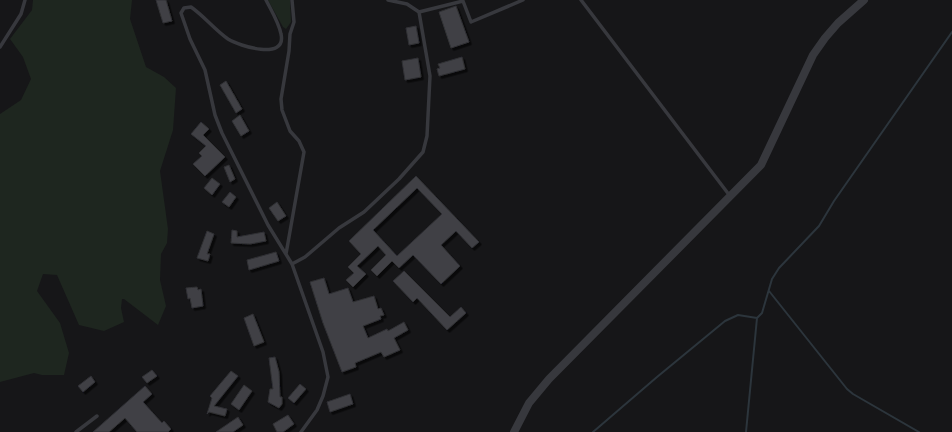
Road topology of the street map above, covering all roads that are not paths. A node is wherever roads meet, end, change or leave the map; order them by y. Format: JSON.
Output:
{"nodes":[{"id":1,"x":25,"y":0,"type":"edge"},
{"id":2,"x":266,"y":0,"type":"edge"},
{"id":3,"x":292,"y":0,"type":"edge"},
{"id":4,"x":388,"y":0,"type":"edge"},
{"id":5,"x":523,"y":0,"type":"edge"},
{"id":6,"x":581,"y":0,"type":"edge"},
{"id":7,"x":864,"y":0,"type":"edge"},
{"id":8,"x":419,"y":12,"type":"junction"},
{"id":9,"x":0,"y":47,"type":"edge"},
{"id":10,"x":730,"y":196,"type":"junction"},
{"id":11,"x":286,"y":254,"type":"junction"},
{"id":12,"x":292,"y":264,"type":"junction"},
{"id":13,"x":97,"y":416,"type":"dead end"},
{"id":14,"x":76,"y":432,"type":"edge"},
{"id":15,"x":301,"y":432,"type":"edge"},
{"id":16,"x":514,"y":432,"type":"edge"}],
"edges":[{"from":1,"to":9,"type":"lane"},
{"from":2,"to":11,"type":"lane"},
{"from":3,"to":11,"type":"lane"},
{"from":4,"to":8,"type":"lane"},
{"from":5,"to":8,"type":"lane"},
{"from":6,"to":10,"type":"lane"},
{"from":7,"to":10,"type":"street"},
{"from":8,"to":12,"type":"lane"},
{"from":10,"to":16,"type":"street"},
{"from":11,"to":12,"type":"lane"},
{"from":12,"to":15,"type":"lane"},
{"from":13,"to":14,"type":"lane"}]}
